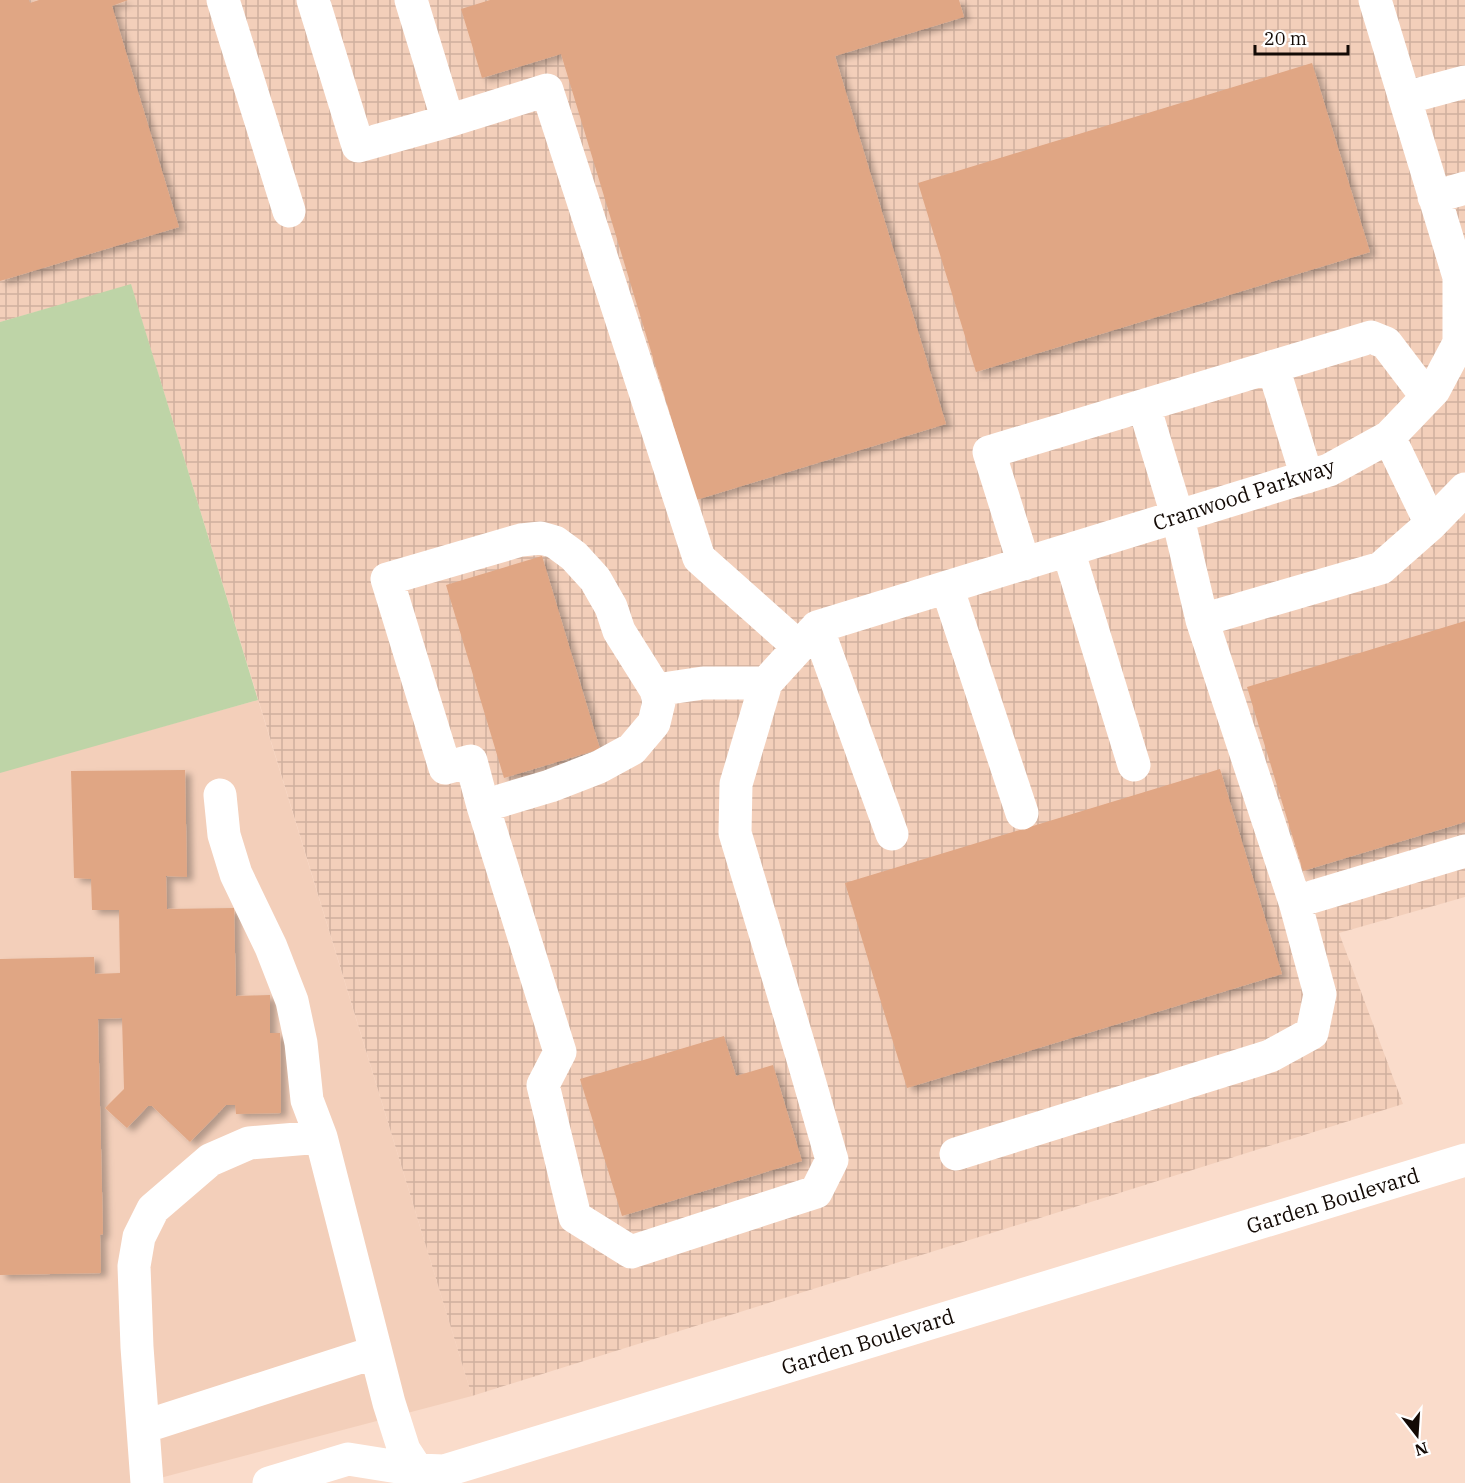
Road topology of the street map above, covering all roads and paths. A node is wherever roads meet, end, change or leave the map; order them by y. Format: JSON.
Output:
{"nodes":[{"id":1,"x":223,"y":0,"type":"edge"},
{"id":2,"x":313,"y":0,"type":"edge"},
{"id":3,"x":411,"y":0,"type":"edge"},
{"id":4,"x":1375,"y":0,"type":"edge"},
{"id":5,"x":1465,"y":82,"type":"edge"},
{"id":6,"x":1404,"y":98,"type":"junction"},
{"id":7,"x":448,"y":121,"type":"junction"},
{"id":8,"x":1465,"y":188,"type":"edge"},
{"id":9,"x":1434,"y":197,"type":"junction"},
{"id":10,"x":289,"y":211,"type":"dead end"},
{"id":11,"x":1273,"y":367,"type":"junction"},
{"id":12,"x":1444,"y":386,"type":"edge"},
{"id":13,"x":1144,"y":406,"type":"junction"},
{"id":14,"x":1389,"y":437,"type":"junction"},
{"id":15,"x":1306,"y":477,"type":"junction"},
{"id":16,"x":1465,"y":489,"type":"edge"},
{"id":17,"x":1178,"y":518,"type":"junction"},
{"id":18,"x":1431,"y":524,"type":"junction"},
{"id":19,"x":1068,"y":550,"type":"junction"},
{"id":20,"x":1024,"y":564,"type":"junction"},
{"id":21,"x":947,"y":587,"type":"junction"},
{"id":22,"x":1202,"y":620,"type":"junction"},
{"id":23,"x":808,"y":637,"type":"junction"},
{"id":24,"x":766,"y":682,"type":"junction"},
{"id":25,"x":656,"y":690,"type":"junction"},
{"id":26,"x":1134,"y":765,"type":"dead end"},
{"id":27,"x":220,"y":795,"type":"dead end"},
{"id":28,"x":483,"y":806,"type":"junction"},
{"id":29,"x":1022,"y":813,"type":"dead end"},
{"id":30,"x":892,"y":834,"type":"dead end"},
{"id":31,"x":1465,"y":851,"type":"edge"},
{"id":32,"x":1296,"y":902,"type":"junction"},
{"id":33,"x":321,"y":1137,"type":"junction"},
{"id":34,"x":956,"y":1154,"type":"dead end"},
{"id":35,"x":1465,"y":1160,"type":"edge"},
{"id":36,"x":376,"y":1353,"type":"junction"},
{"id":37,"x":143,"y":1426,"type":"junction"},
{"id":38,"x":419,"y":1477,"type":"edge"},
{"id":39,"x":147,"y":1483,"type":"edge"},
{"id":40,"x":268,"y":1483,"type":"edge"}],
"edges":[{"from":1,"to":10,"type":"street"},
{"from":2,"to":7,"type":"street"},
{"from":3,"to":7,"type":"street"},
{"from":4,"to":6,"type":"street","name":"Cranwood Parkway"},
{"from":5,"to":6,"type":"street"},
{"from":6,"to":9,"type":"street","name":"Cranwood Parkway"},
{"from":7,"to":23,"type":"street"},
{"from":8,"to":9,"type":"street"},
{"from":9,"to":12,"type":"street","name":"Cranwood Parkway"},
{"from":11,"to":12,"type":"street"},
{"from":11,"to":13,"type":"street"},
{"from":11,"to":15,"type":"street"},
{"from":12,"to":14,"type":"street","name":"Cranwood Parkway"},
{"from":13,"to":17,"type":"street"},
{"from":13,"to":20,"type":"street"},
{"from":14,"to":15,"type":"street","name":"Cranwood Parkway"},
{"from":14,"to":18,"type":"street"},
{"from":15,"to":17,"type":"street","name":"Cranwood Parkway"},
{"from":16,"to":18,"type":"street"},
{"from":17,"to":19,"type":"street","name":"Cranwood Parkway"},
{"from":17,"to":22,"type":"street"},
{"from":18,"to":22,"type":"street"},
{"from":19,"to":20,"type":"street","name":"Cranwood Parkway"},
{"from":19,"to":26,"type":"street"},
{"from":20,"to":21,"type":"street","name":"Cranwood Parkway"},
{"from":21,"to":23,"type":"street","name":"Cranwood Parkway"},
{"from":21,"to":29,"type":"street"},
{"from":22,"to":32,"type":"street"},
{"from":23,"to":24,"type":"street"},
{"from":23,"to":30,"type":"street"},
{"from":24,"to":25,"type":"street"},
{"from":24,"to":28,"type":"street"},
{"from":25,"to":28,"type":"street"},
{"from":25,"to":28,"type":"street"},
{"from":27,"to":33,"type":"street"},
{"from":31,"to":32,"type":"street"},
{"from":32,"to":34,"type":"street"},
{"from":33,"to":36,"type":"street"},
{"from":33,"to":37,"type":"street"},
{"from":35,"to":38,"type":"street","name":"Garden Boulevard"},
{"from":36,"to":37,"type":"street"},
{"from":36,"to":38,"type":"street"},
{"from":37,"to":39,"type":"street"},
{"from":38,"to":40,"type":"street","name":"Garden Boulevard"}]}
